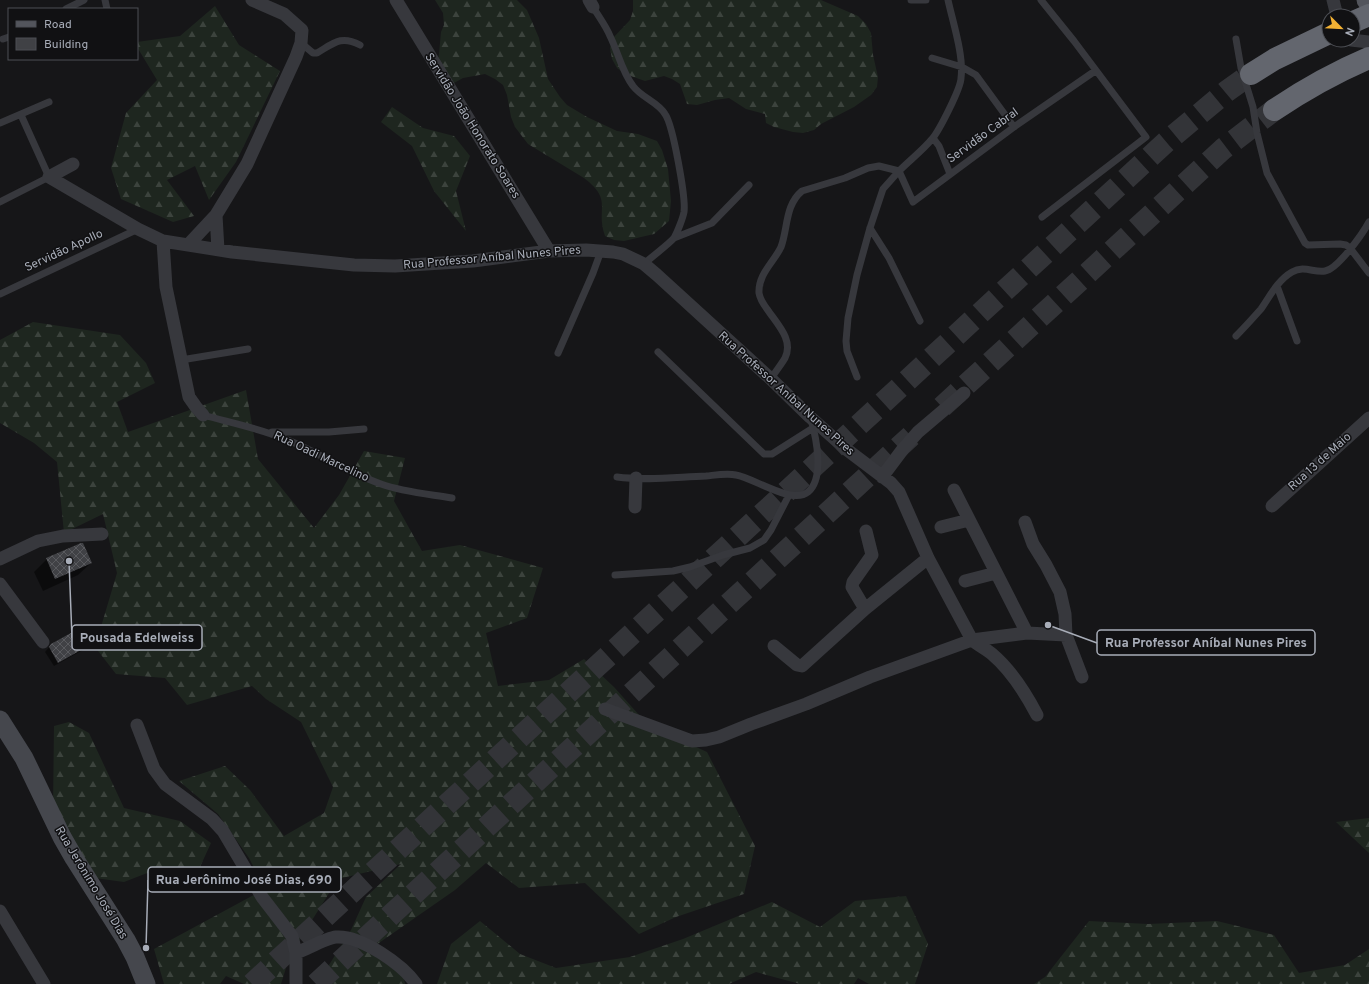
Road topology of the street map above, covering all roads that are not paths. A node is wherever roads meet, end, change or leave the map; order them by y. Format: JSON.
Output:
{"nodes":[{"id":1,"x":84,"y":0,"type":"edge"},
{"id":2,"x":252,"y":0,"type":"edge"},
{"id":3,"x":396,"y":0,"type":"edge"},
{"id":4,"x":911,"y":0,"type":"edge"},
{"id":5,"x":926,"y":0,"type":"edge"},
{"id":6,"x":948,"y":0,"type":"edge"},
{"id":7,"x":1041,"y":0,"type":"edge"},
{"id":8,"x":1367,"y":0,"type":"edge"},
{"id":9,"x":1369,"y":2,"type":"edge"},
{"id":10,"x":591,"y":4,"type":"edge"},
{"id":11,"x":68,"y":8,"type":"edge"},
{"id":12,"x":1321,"y":37,"type":"edge"},
{"id":13,"x":1236,"y":40,"type":"dead end"},
{"id":14,"x":301,"y":43,"type":"junction"},
{"id":15,"x":360,"y":45,"type":"dead end"},
{"id":16,"x":932,"y":58,"type":"dead end"},
{"id":17,"x":1369,"y":58,"type":"edge"},
{"id":18,"x":962,"y":67,"type":"junction"},
{"id":19,"x":1095,"y":71,"type":"junction"},
{"id":20,"x":1251,"y":74,"type":"tunnel mouth"},
{"id":21,"x":49,"y":102,"type":"dead end"},
{"id":22,"x":1274,"y":110,"type":"tunnel mouth"},
{"id":23,"x":20,"y":115,"type":"junction"},
{"id":24,"x":0,"y":123,"type":"edge"},
{"id":25,"x":1014,"y":127,"type":"junction"},
{"id":26,"x":933,"y":138,"type":"junction"},
{"id":27,"x":73,"y":164,"type":"dead end"},
{"id":28,"x":899,"y":170,"type":"junction"},
{"id":29,"x":950,"y":174,"type":"junction"},
{"id":30,"x":48,"y":177,"type":"junction"},
{"id":31,"x":749,"y":185,"type":"dead end"},
{"id":32,"x":0,"y":202,"type":"edge"},
{"id":33,"x":216,"y":215,"type":"junction"},
{"id":34,"x":1042,"y":217,"type":"dead end"},
{"id":35,"x":1369,"y":222,"type":"edge"},
{"id":36,"x":870,"y":228,"type":"junction"},
{"id":37,"x":138,"y":229,"type":"junction"},
{"id":38,"x":674,"y":238,"type":"junction"},
{"id":39,"x":163,"y":241,"type":"junction"},
{"id":40,"x":188,"y":245,"type":"junction"},
{"id":41,"x":1350,"y":248,"type":"junction"},
{"id":42,"x":218,"y":250,"type":"junction"},
{"id":43,"x":549,"y":251,"type":"junction"},
{"id":44,"x":601,"y":251,"type":"junction"},
{"id":45,"x":644,"y":264,"type":"junction"},
{"id":46,"x":1369,"y":273,"type":"edge"},
{"id":47,"x":1277,"y":286,"type":"junction"},
{"id":48,"x":0,"y":294,"type":"edge"},
{"id":49,"x":920,"y":321,"type":"dead end"},
{"id":50,"x":1236,"y":336,"type":"dead end"},
{"id":51,"x":1297,"y":341,"type":"dead end"},
{"id":52,"x":248,"y":349,"type":"dead end"},
{"id":53,"x":658,"y":352,"type":"dead end"},
{"id":54,"x":558,"y":353,"type":"dead end"},
{"id":55,"x":181,"y":360,"type":"junction"},
{"id":56,"x":857,"y":377,"type":"dead end"},
{"id":57,"x":771,"y":379,"type":"junction"},
{"id":58,"x":964,"y":393,"type":"dead end"},
{"id":59,"x":203,"y":415,"type":"joint"},
{"id":60,"x":1369,"y":418,"type":"edge"},
{"id":61,"x":812,"y":423,"type":"junction"},
{"id":62,"x":364,"y":429,"type":"dead end"},
{"id":63,"x":266,"y":432,"type":"junction"},
{"id":64,"x":882,"y":476,"type":"junction"},
{"id":65,"x":617,"y":477,"type":"dead end"},
{"id":66,"x":636,"y":478,"type":"junction"},
{"id":67,"x":954,"y":490,"type":"dead end"},
{"id":68,"x":789,"y":495,"type":"junction"},
{"id":69,"x":452,"y":498,"type":"dead end"},
{"id":70,"x":1272,"y":506,"type":"dead end"},
{"id":71,"x":635,"y":507,"type":"dead end"},
{"id":72,"x":969,"y":520,"type":"junction"},
{"id":73,"x":1024,"y":522,"type":"dead end"},
{"id":74,"x":941,"y":528,"type":"dead end"},
{"id":75,"x":866,"y":531,"type":"dead end"},
{"id":76,"x":102,"y":534,"type":"dead end"},
{"id":77,"x":928,"y":558,"type":"junction"},
{"id":78,"x":0,"y":559,"type":"edge"},
{"id":79,"x":996,"y":573,"type":"junction"},
{"id":80,"x":615,"y":574,"type":"dead end"},
{"id":81,"x":966,"y":581,"type":"dead end"},
{"id":82,"x":0,"y":584,"type":"edge"},
{"id":83,"x":865,"y":609,"type":"junction"},
{"id":84,"x":1027,"y":633,"type":"junction"},
{"id":85,"x":1066,"y":635,"type":"junction"},
{"id":86,"x":972,"y":640,"type":"junction"},
{"id":87,"x":43,"y":642,"type":"dead end"},
{"id":88,"x":774,"y":646,"type":"dead end"},
{"id":89,"x":1082,"y":677,"type":"dead end"},
{"id":90,"x":604,"y":709,"type":"dead end"},
{"id":91,"x":1037,"y":715,"type":"dead end"},
{"id":92,"x":0,"y":720,"type":"edge"},
{"id":93,"x":137,"y":726,"type":"dead end"},
{"id":94,"x":0,"y":911,"type":"edge"},
{"id":95,"x":296,"y":953,"type":"junction"},
{"id":96,"x":44,"y":984,"type":"edge"},
{"id":97,"x":146,"y":984,"type":"edge"},
{"id":98,"x":296,"y":984,"type":"edge"},
{"id":99,"x":416,"y":984,"type":"edge"}],
"edges":[{"from":1,"to":11,"type":"lane"},
{"from":2,"to":14,"type":"street"},
{"from":3,"to":43,"type":"street","name":"Servidão João Honorato Soares"},
{"from":4,"to":5,"type":"lane"},
{"from":6,"to":18,"type":"lane"},
{"from":7,"to":19,"type":"lane"},
{"from":8,"to":9,"type":"main road"},
{"from":10,"to":38,"type":"lane"},
{"from":12,"to":20,"type":"highway"},
{"from":13,"to":41,"type":"lane"},
{"from":14,"to":15,"type":"lane"},
{"from":14,"to":33,"type":"street"},
{"from":16,"to":18,"type":"lane"},
{"from":17,"to":22,"type":"highway"},
{"from":18,"to":25,"type":"lane"},
{"from":18,"to":26,"type":"lane"},
{"from":19,"to":25,"type":"lane","name":"Servidão Cabral"},
{"from":19,"to":34,"type":"lane"},
{"from":21,"to":23,"type":"lane"},
{"from":23,"to":24,"type":"lane"},
{"from":23,"to":30,"type":"lane"},
{"from":25,"to":29,"type":"lane","name":"Servidão Cabral"},
{"from":26,"to":28,"type":"lane"},
{"from":26,"to":29,"type":"lane"},
{"from":27,"to":30,"type":"street"},
{"from":28,"to":29,"type":"lane","name":"Servidão Cabral"},
{"from":28,"to":36,"type":"lane"},
{"from":28,"to":57,"type":"lane"},
{"from":30,"to":32,"type":"lane"},
{"from":30,"to":37,"type":"street","name":"Rua Professor Aníbal Nunes Pires"},
{"from":31,"to":38,"type":"lane"},
{"from":33,"to":40,"type":"street"},
{"from":33,"to":42,"type":"street"},
{"from":35,"to":41,"type":"lane"},
{"from":36,"to":49,"type":"lane"},
{"from":36,"to":56,"type":"lane"},
{"from":37,"to":39,"type":"street","name":"Rua Professor Aníbal Nunes Pires"},
{"from":37,"to":48,"type":"lane","name":"Servidão Apollo"},
{"from":38,"to":45,"type":"lane"},
{"from":39,"to":40,"type":"street","name":"Rua Professor Aníbal Nunes Pires"},
{"from":39,"to":55,"type":"street","name":"Rua Oadi Marcelino"},
{"from":40,"to":42,"type":"street","name":"Rua Professor Aníbal Nunes Pires"},
{"from":41,"to":46,"type":"lane"},
{"from":41,"to":47,"type":"lane"},
{"from":42,"to":43,"type":"street","name":"Rua Professor Aníbal Nunes Pires"},
{"from":43,"to":44,"type":"street","name":"Rua Professor Aníbal Nunes Pires"},
{"from":44,"to":45,"type":"street","name":"Rua Professor Aníbal Nunes Pires"},
{"from":44,"to":54,"type":"lane"},
{"from":45,"to":57,"type":"street","name":"Rua Professor Aníbal Nunes Pires"},
{"from":47,"to":50,"type":"lane"},
{"from":47,"to":51,"type":"lane"},
{"from":52,"to":55,"type":"lane"},
{"from":53,"to":61,"type":"lane"},
{"from":55,"to":59,"type":"street","name":"Rua Oadi Marcelino"},
{"from":57,"to":61,"type":"street","name":"Rua Professor Aníbal Nunes Pires"},
{"from":58,"to":64,"type":"street"},
{"from":59,"to":63,"type":"lane","name":"Rua Oadi Marcelino"},
{"from":60,"to":70,"type":"street","name":"Rua 13 de Maio"},
{"from":61,"to":64,"type":"street","name":"Rua Professor Aníbal Nunes Pires"},
{"from":61,"to":68,"type":"lane"},
{"from":62,"to":63,"type":"lane"},
{"from":63,"to":69,"type":"lane","name":"Rua Oadi Marcelino"},
{"from":64,"to":77,"type":"street","name":"Rua Professor Aníbal Nunes Pires"},
{"from":65,"to":66,"type":"lane"},
{"from":66,"to":68,"type":"lane"},
{"from":66,"to":71,"type":"street"},
{"from":67,"to":72,"type":"street"},
{"from":68,"to":80,"type":"lane"},
{"from":72,"to":74,"type":"street"},
{"from":72,"to":79,"type":"street"},
{"from":73,"to":85,"type":"street"},
{"from":75,"to":83,"type":"street"},
{"from":76,"to":78,"type":"street"},
{"from":77,"to":83,"type":"street"},
{"from":77,"to":86,"type":"street","name":"Rua Professor Aníbal Nunes Pires"},
{"from":79,"to":81,"type":"street"},
{"from":79,"to":84,"type":"street"},
{"from":82,"to":87,"type":"street"},
{"from":83,"to":88,"type":"street"},
{"from":84,"to":85,"type":"street"},
{"from":84,"to":86,"type":"street"},
{"from":85,"to":89,"type":"street"},
{"from":86,"to":90,"type":"street"},
{"from":86,"to":91,"type":"street"},
{"from":92,"to":97,"type":"main road","name":"Rua Jerônimo José Dias"},
{"from":93,"to":95,"type":"street"},
{"from":94,"to":96,"type":"street"},
{"from":95,"to":98,"type":"street"},
{"from":95,"to":99,"type":"street"}]}
